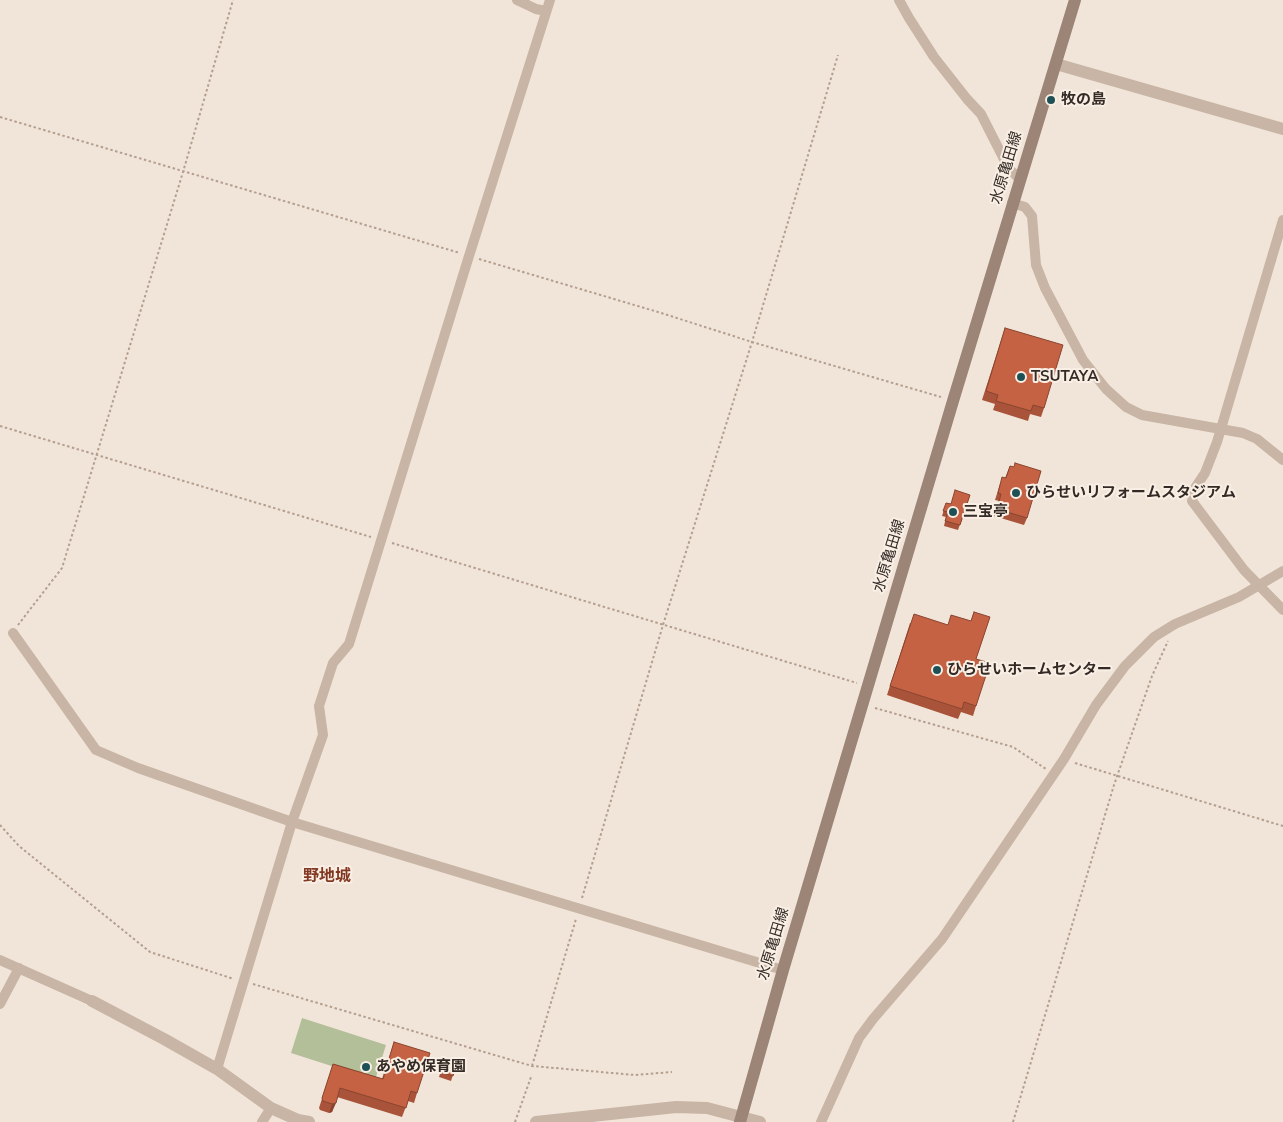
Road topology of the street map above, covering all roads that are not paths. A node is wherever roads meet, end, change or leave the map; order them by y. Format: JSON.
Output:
{"nodes":[{"id":1,"x":517,"y":0,"type":"edge"},
{"id":2,"x":550,"y":0,"type":"edge"},
{"id":3,"x":899,"y":0,"type":"edge"},
{"id":4,"x":1075,"y":0,"type":"edge"},
{"id":5,"x":546,"y":11,"type":"junction"},
{"id":6,"x":1056,"y":64,"type":"junction"},
{"id":7,"x":1283,"y":129,"type":"edge"},
{"id":8,"x":1020,"y":179,"type":"junction"},
{"id":9,"x":1012,"y":203,"type":"junction"},
{"id":10,"x":1283,"y":220,"type":"edge"},
{"id":11,"x":1221,"y":428,"type":"junction"},
{"id":12,"x":1283,"y":460,"type":"edge"},
{"id":13,"x":1283,"y":571,"type":"edge"},
{"id":14,"x":1260,"y":585,"type":"junction"},
{"id":15,"x":1283,"y":610,"type":"edge"},
{"id":16,"x":13,"y":632,"type":"road end"},
{"id":17,"x":292,"y":822,"type":"junction"},
{"id":18,"x":0,"y":960,"type":"edge"},
{"id":19,"x":19,"y":968,"type":"junction"},
{"id":20,"x":783,"y":970,"type":"junction"},
{"id":21,"x":92,"y":1001,"type":"joint"},
{"id":22,"x":0,"y":1004,"type":"edge"},
{"id":23,"x":217,"y":1070,"type":"junction"},
{"id":24,"x":271,"y":1108,"type":"junction"},
{"id":25,"x":741,"y":1119,"type":"edge"},
{"id":26,"x":262,"y":1122,"type":"edge"},
{"id":27,"x":309,"y":1122,"type":"edge"},
{"id":28,"x":536,"y":1122,"type":"edge"},
{"id":29,"x":760,"y":1122,"type":"edge"},
{"id":30,"x":820,"y":1122,"type":"edge"}],
"edges":[{"from":1,"to":5,"type":"street"},
{"from":2,"to":5,"type":"street"},
{"from":3,"to":8,"type":"street"},
{"from":4,"to":6,"type":"main road","name":"水原亀田線"},
{"from":5,"to":17,"type":"street"},
{"from":6,"to":7,"type":"street"},
{"from":6,"to":8,"type":"main road","name":"水原亀田線"},
{"from":8,"to":9,"type":"main road","name":"水原亀田線"},
{"from":9,"to":11,"type":"street"},
{"from":9,"to":20,"type":"main road","name":"水原亀田線"},
{"from":10,"to":11,"type":"street"},
{"from":11,"to":12,"type":"street"},
{"from":11,"to":14,"type":"street"},
{"from":13,"to":14,"type":"street"},
{"from":14,"to":15,"type":"street"},
{"from":14,"to":30,"type":"street"},
{"from":16,"to":17,"type":"street"},
{"from":17,"to":20,"type":"street"},
{"from":17,"to":23,"type":"street"},
{"from":18,"to":19,"type":"street"},
{"from":19,"to":21,"type":"street"},
{"from":19,"to":22,"type":"street"},
{"from":20,"to":25,"type":"main road","name":"水原亀田線"},
{"from":21,"to":23,"type":"street"},
{"from":23,"to":24,"type":"street"},
{"from":24,"to":26,"type":"street"},
{"from":24,"to":27,"type":"street"},
{"from":25,"to":28,"type":"street"},
{"from":25,"to":29,"type":"street"}]}
